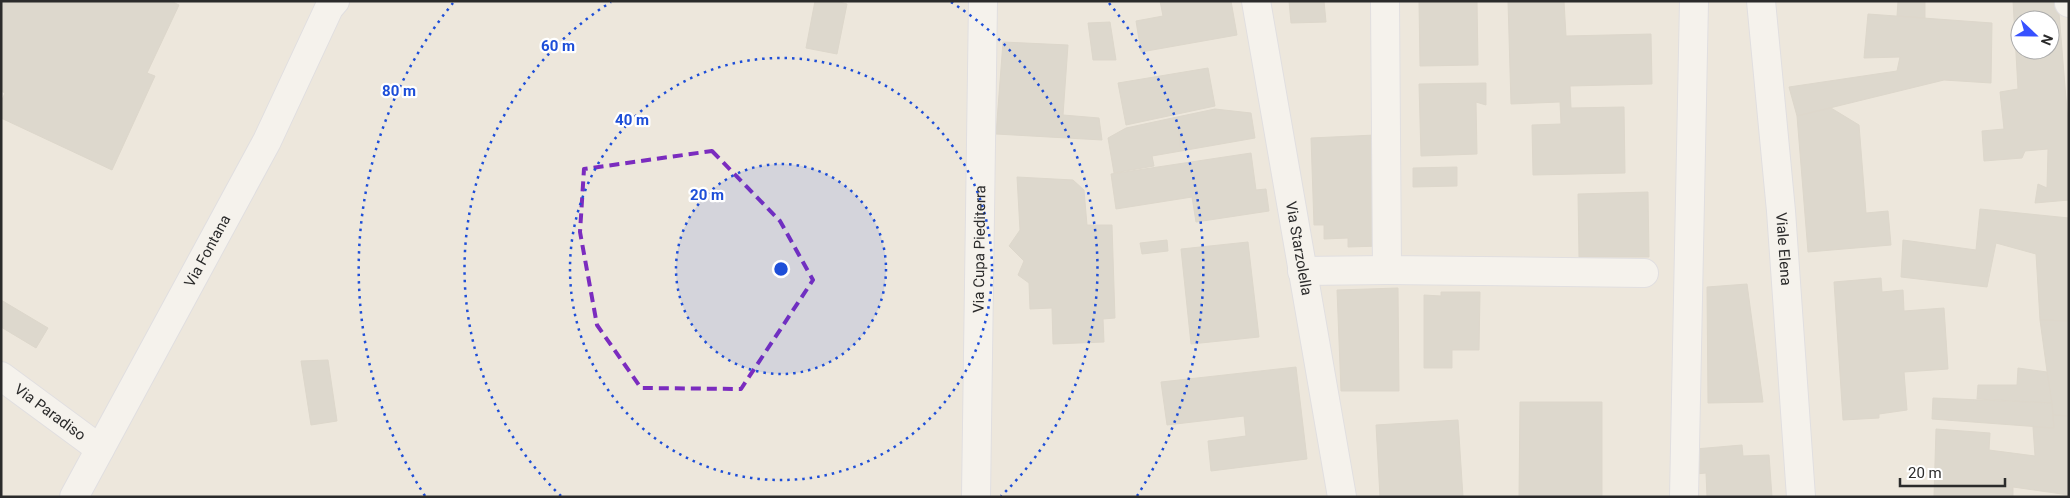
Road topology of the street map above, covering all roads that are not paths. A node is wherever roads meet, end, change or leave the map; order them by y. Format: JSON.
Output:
{"nodes":[{"id":1,"x":335,"y":1,"type":"edge"},
{"id":2,"x":983,"y":1,"type":"edge"},
{"id":3,"x":1256,"y":1,"type":"edge"},
{"id":4,"x":1385,"y":1,"type":"edge"},
{"id":5,"x":1694,"y":1,"type":"edge"},
{"id":6,"x":1761,"y":1,"type":"edge"},
{"id":7,"x":1387,"y":270,"type":"junction"},
{"id":8,"x":1302,"y":271,"type":"junction"},
{"id":9,"x":1644,"y":273,"type":"dead end"},
{"id":10,"x":1,"y":376,"type":"edge"},
{"id":11,"x":100,"y":449,"type":"junction"},
{"id":12,"x":74,"y":497,"type":"edge"},
{"id":13,"x":976,"y":497,"type":"edge"},
{"id":14,"x":1342,"y":497,"type":"edge"},
{"id":15,"x":1684,"y":497,"type":"edge"},
{"id":16,"x":1801,"y":497,"type":"edge"}],
"edges":[{"from":1,"to":11,"type":"street","name":"Via Fontana"},
{"from":2,"to":13,"type":"street","name":"Via Cupa Piediterra"},
{"from":3,"to":8,"type":"street","name":"Via Starzolella"},
{"from":4,"to":7,"type":"street"},
{"from":5,"to":15,"type":"street"},
{"from":6,"to":16,"type":"street","name":"Viale Elena"},
{"from":7,"to":8,"type":"street"},
{"from":7,"to":9,"type":"street"},
{"from":8,"to":14,"type":"street","name":"Via Starzolella"},
{"from":10,"to":11,"type":"street","name":"Via Paradiso"},
{"from":11,"to":12,"type":"street","name":"Via Fontana"}]}
